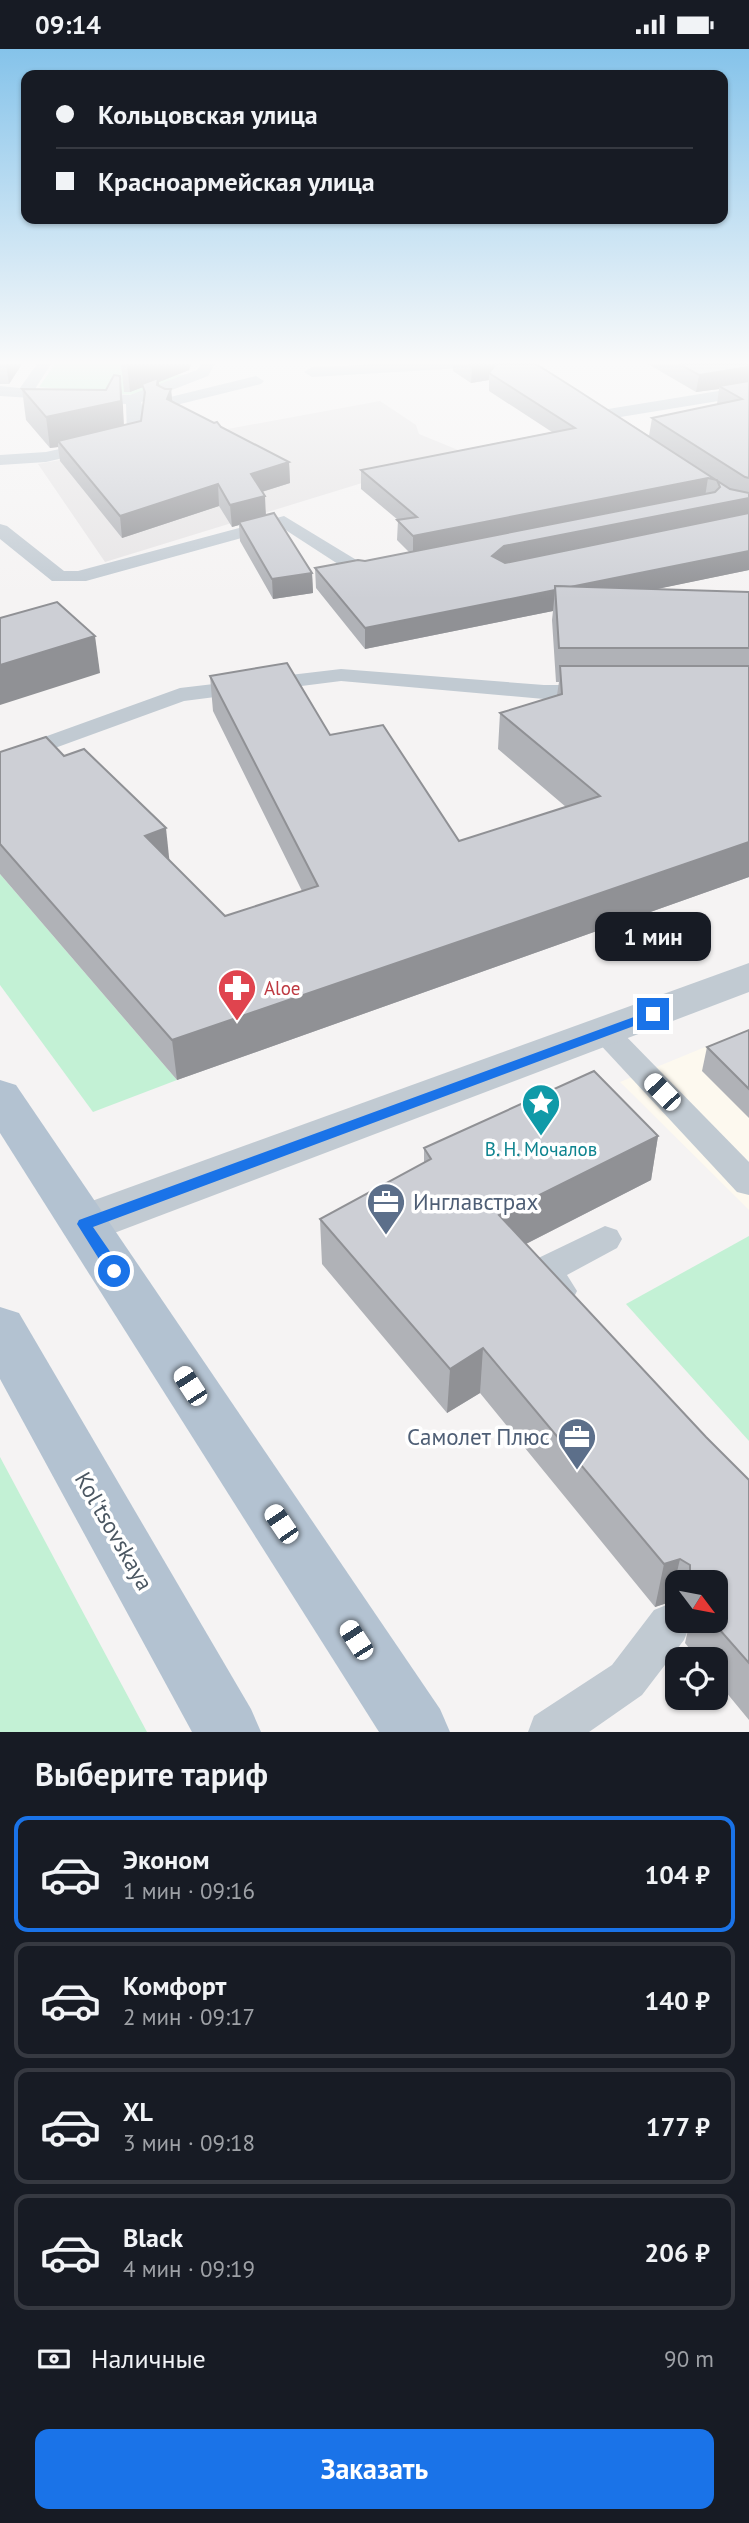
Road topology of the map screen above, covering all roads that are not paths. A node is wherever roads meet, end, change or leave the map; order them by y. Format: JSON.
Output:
{"nodes":[{"id":1,"x":110,"y":443,"type":"edge"},
{"id":2,"x":0,"y":460,"type":"edge"},
{"id":3,"x":0,"y":530,"type":"edge"},
{"id":4,"x":392,"y":568,"type":"edge"},
{"id":5,"x":612,"y":692,"type":"edge"},
{"id":6,"x":0,"y":761,"type":"edge"},
{"id":7,"x":749,"y":977,"type":"edge"},
{"id":8,"x":605,"y":1033,"type":"junction"},
{"id":9,"x":0,"y":1096,"type":"edge"},
{"id":10,"x":749,"y":1182,"type":"edge"},
{"id":11,"x":84,"y":1224,"type":"junction"},
{"id":12,"x":605,"y":1239,"type":"dead end"},
{"id":13,"x":580,"y":1311,"type":"edge"},
{"id":14,"x":0,"y":1329,"type":"edge"},
{"id":15,"x":665,"y":1630,"type":"edge"},
{"id":16,"x":228,"y":1732,"type":"edge"},
{"id":17,"x":417,"y":1732,"type":"edge"},
{"id":18,"x":550,"y":1732,"type":"edge"}],
"edges":[{"from":1,"to":2,"type":"lane"},
{"from":3,"to":4,"type":"lane"},
{"from":5,"to":6,"type":"lane"},
{"from":7,"to":8,"type":"street"},
{"from":8,"to":10,"type":"lane"},
{"from":8,"to":11,"type":"street"},
{"from":9,"to":11,"type":"main road"},
{"from":11,"to":17,"type":"main road"},
{"from":12,"to":13,"type":"lane"},
{"from":14,"to":16,"type":"main road","name":"Kol'tsovskaya"},
{"from":15,"to":18,"type":"lane"}]}
